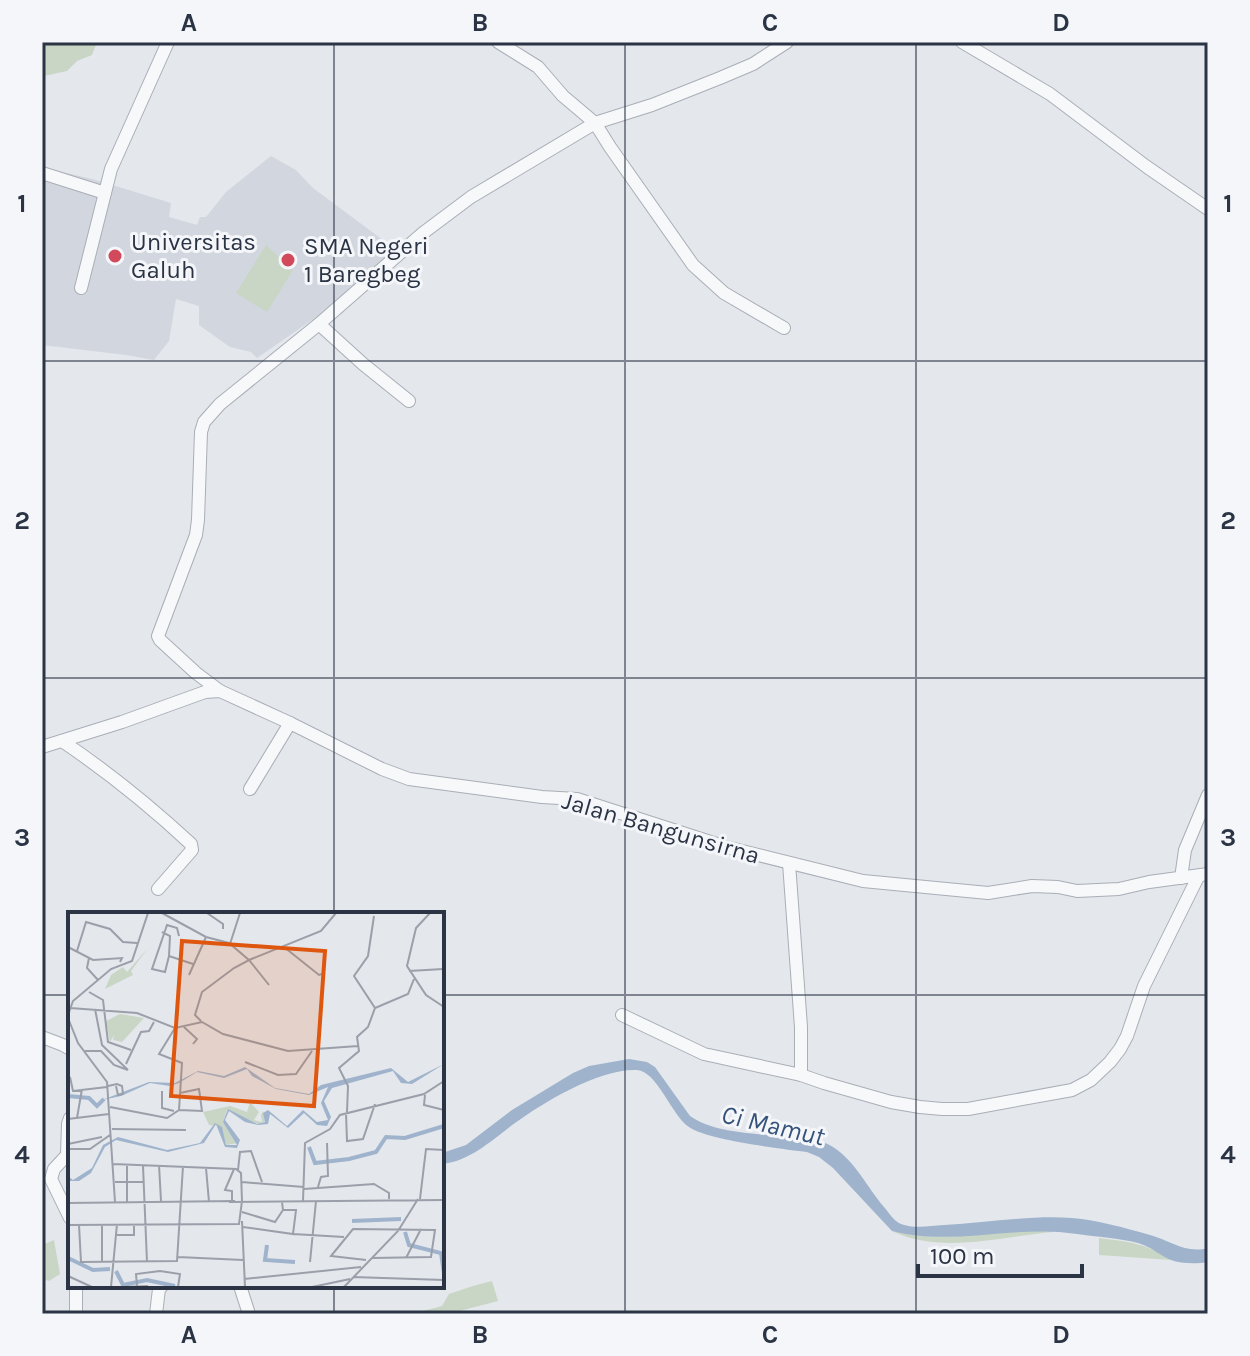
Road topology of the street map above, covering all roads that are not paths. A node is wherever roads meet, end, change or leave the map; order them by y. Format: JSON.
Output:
{"nodes":[{"id":1,"x":168,"y":42,"type":"edge"},
{"id":2,"x":498,"y":42,"type":"edge"},
{"id":3,"x":787,"y":42,"type":"edge"},
{"id":4,"x":962,"y":42,"type":"edge"},
{"id":5,"x":595,"y":123,"type":"junction"},
{"id":6,"x":42,"y":173,"type":"edge"},
{"id":7,"x":105,"y":193,"type":"junction"},
{"id":8,"x":1208,"y":209,"type":"edge"},
{"id":9,"x":81,"y":288,"type":"dead end"},
{"id":10,"x":319,"y":324,"type":"junction"},
{"id":11,"x":784,"y":328,"type":"dead end"},
{"id":12,"x":409,"y":401,"type":"dead end"},
{"id":13,"x":220,"y":691,"type":"junction"},
{"id":14,"x":290,"y":723,"type":"junction"},
{"id":15,"x":62,"y":741,"type":"junction"},
{"id":16,"x":42,"y":747,"type":"edge"},
{"id":17,"x":250,"y":789,"type":"dead end"},
{"id":18,"x":1208,"y":795,"type":"edge"},
{"id":19,"x":789,"y":863,"type":"junction"},
{"id":20,"x":1203,"y":876,"type":"edge"},
{"id":21,"x":1181,"y":878,"type":"junction"},
{"id":22,"x":158,"y":889,"type":"dead end"},
{"id":23,"x":622,"y":1015,"type":"dead end"},
{"id":24,"x":42,"y":1037,"type":"edge"},
{"id":25,"x":68,"y":1048,"type":"edge"},
{"id":26,"x":801,"y":1075,"type":"junction"},
{"id":27,"x":68,"y":1124,"type":"edge"},
{"id":28,"x":68,"y":1213,"type":"edge"},
{"id":29,"x":76,"y":1288,"type":"edge"},
{"id":30,"x":160,"y":1288,"type":"edge"},
{"id":31,"x":241,"y":1288,"type":"edge"},
{"id":32,"x":76,"y":1314,"type":"edge"},
{"id":33,"x":156,"y":1314,"type":"edge"},
{"id":34,"x":249,"y":1314,"type":"edge"}],
"edges":[{"from":1,"to":7,"type":"street"},
{"from":2,"to":5,"type":"street"},
{"from":3,"to":5,"type":"street"},
{"from":4,"to":8,"type":"street"},
{"from":5,"to":10,"type":"street"},
{"from":5,"to":11,"type":"street"},
{"from":6,"to":7,"type":"street"},
{"from":7,"to":9,"type":"street"},
{"from":10,"to":12,"type":"street"},
{"from":10,"to":13,"type":"street","name":"Jalan Bangunsirna"},
{"from":13,"to":14,"type":"street","name":"Jalan Bangunsirna"},
{"from":13,"to":15,"type":"street"},
{"from":14,"to":17,"type":"street"},
{"from":14,"to":19,"type":"street","name":"Jalan Bangunsirna"},
{"from":15,"to":16,"type":"street"},
{"from":15,"to":22,"type":"street"},
{"from":18,"to":21,"type":"street"},
{"from":19,"to":21,"type":"street","name":"Jalan Bangunsirna"},
{"from":19,"to":26,"type":"street"},
{"from":20,"to":21,"type":"street","name":"Jalan Bangunsirna"},
{"from":20,"to":26,"type":"street"},
{"from":23,"to":26,"type":"street"},
{"from":24,"to":25,"type":"street"},
{"from":27,"to":28,"type":"street"},
{"from":29,"to":32,"type":"street"},
{"from":30,"to":33,"type":"street"},
{"from":31,"to":34,"type":"street"}]}
